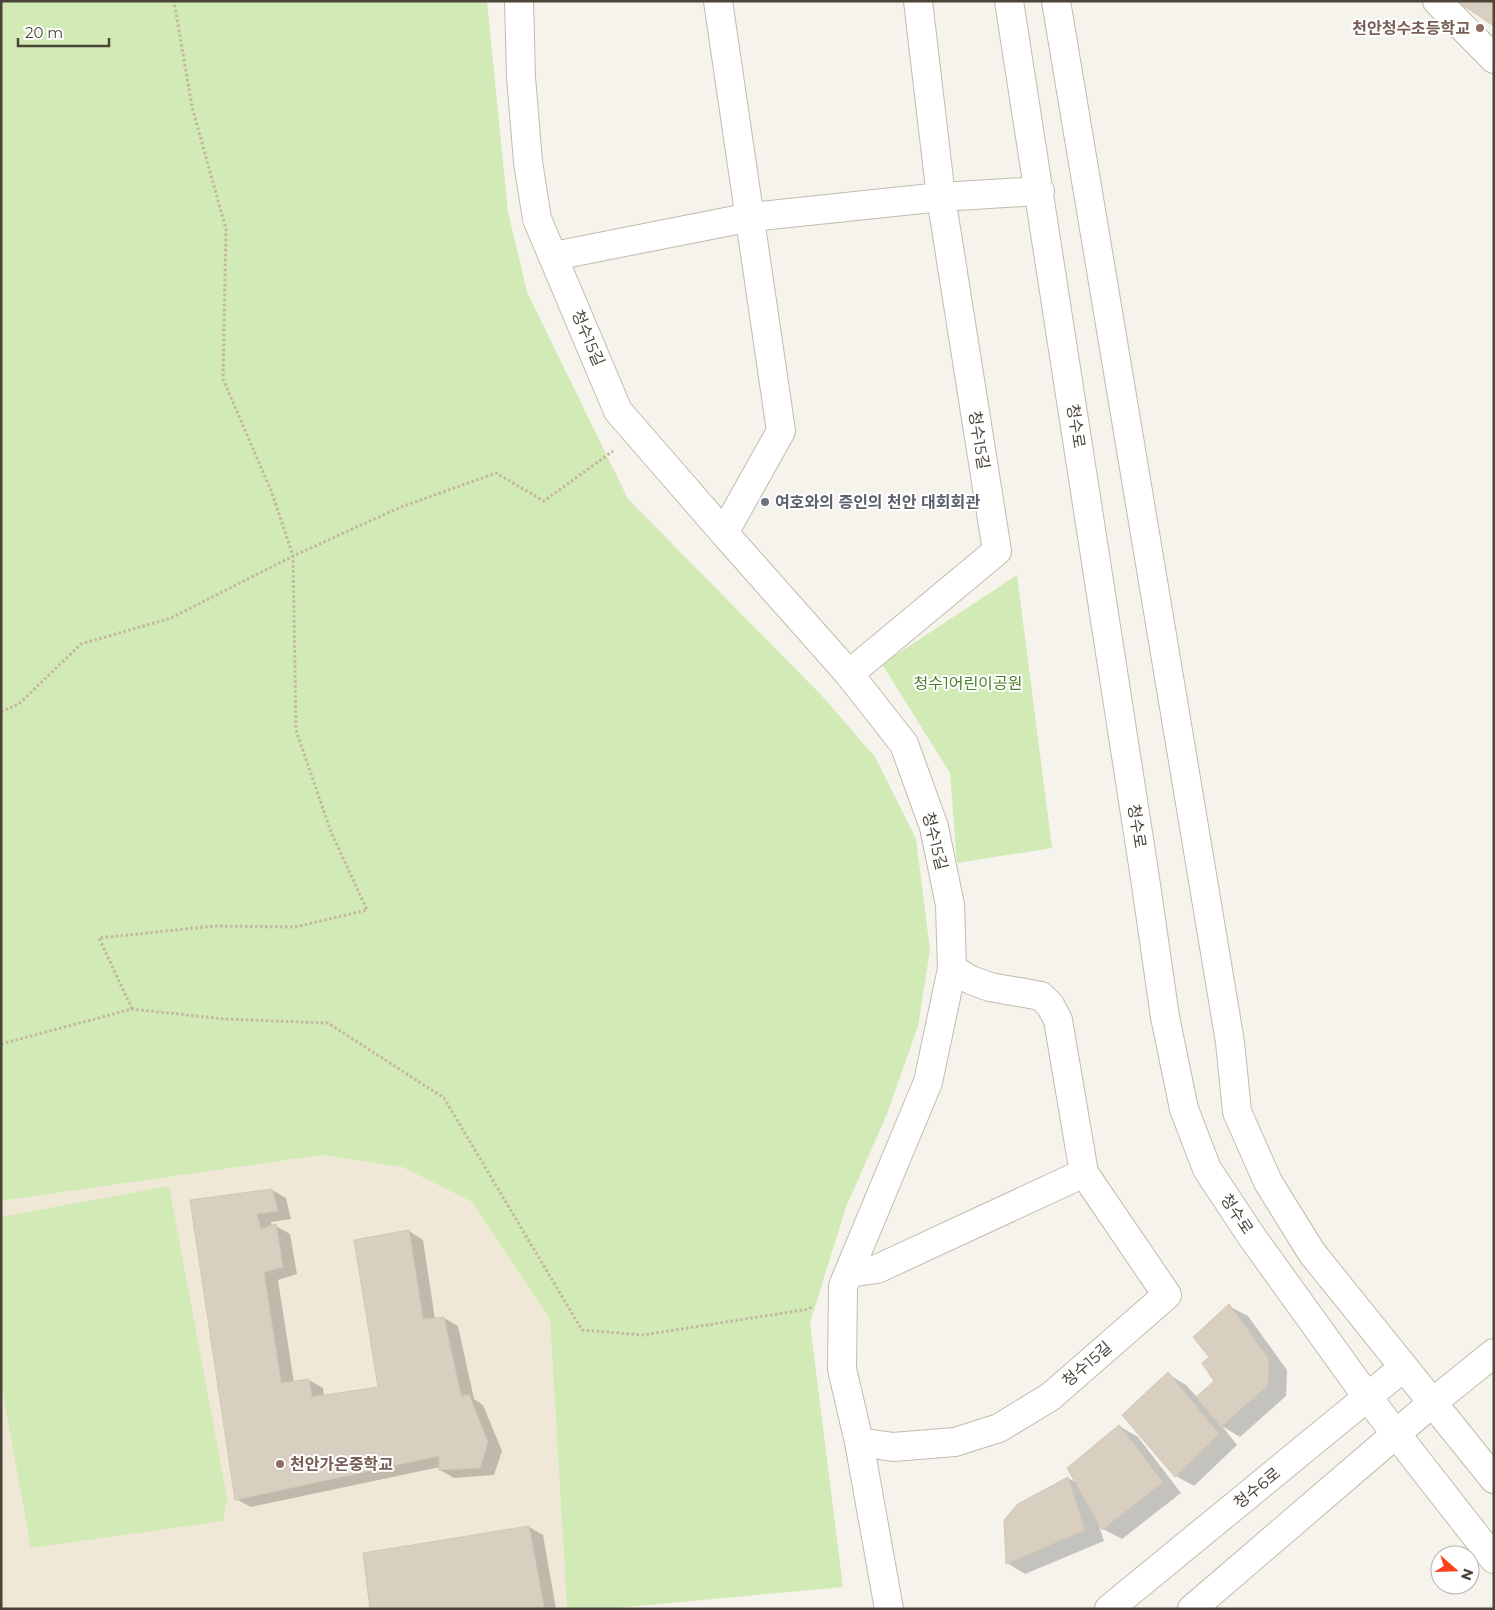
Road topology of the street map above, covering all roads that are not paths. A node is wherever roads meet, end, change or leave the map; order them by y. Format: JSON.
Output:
{"nodes":[{"id":1,"x":520,"y":1,"type":"edge"},
{"id":2,"x":718,"y":1,"type":"edge"},
{"id":3,"x":918,"y":1,"type":"edge"},
{"id":4,"x":1010,"y":1,"type":"edge"},
{"id":5,"x":1056,"y":1,"type":"edge"},
{"id":6,"x":1437,"y":1,"type":"edge"},
{"id":7,"x":1494,"y":59,"type":"edge"},
{"id":8,"x":1040,"y":191,"type":"junction"},
{"id":9,"x":942,"y":197,"type":"junction"},
{"id":10,"x":751,"y":217,"type":"junction"},
{"id":11,"x":554,"y":256,"type":"junction"},
{"id":12,"x":724,"y":532,"type":"junction"},
{"id":13,"x":849,"y":674,"type":"junction"},
{"id":14,"x":952,"y":969,"type":"junction"},
{"id":15,"x":1084,"y":1173,"type":"junction"},
{"id":16,"x":849,"y":1273,"type":"junction"},
{"id":17,"x":1486,"y":1359,"type":"edge"},
{"id":18,"x":1404,"y":1367,"type":"junction"},
{"id":19,"x":1368,"y":1398,"type":"junction"},
{"id":20,"x":1432,"y":1403,"type":"junction"},
{"id":21,"x":1396,"y":1434,"type":"junction"},
{"id":22,"x":859,"y":1442,"type":"junction"},
{"id":23,"x":1494,"y":1480,"type":"edge"},
{"id":24,"x":1494,"y":1559,"type":"edge"},
{"id":25,"x":889,"y":1609,"type":"edge"},
{"id":26,"x":1109,"y":1609,"type":"edge"},
{"id":27,"x":1193,"y":1609,"type":"edge"}],
"edges":[{"from":1,"to":11,"type":"street","name":"청수15길"},
{"from":2,"to":10,"type":"street"},
{"from":3,"to":9,"type":"street","name":"청수15길"},
{"from":4,"to":8,"type":"street","name":"청수로"},
{"from":5,"to":18,"type":"street"},
{"from":6,"to":7,"type":"street"},
{"from":8,"to":9,"type":"street"},
{"from":8,"to":19,"type":"street","name":"청수로"},
{"from":9,"to":10,"type":"street"},
{"from":9,"to":13,"type":"street","name":"청수15길"},
{"from":10,"to":11,"type":"street"},
{"from":10,"to":12,"type":"street"},
{"from":11,"to":12,"type":"street","name":"청수15길"},
{"from":12,"to":13,"type":"street","name":"청수15길"},
{"from":13,"to":14,"type":"street","name":"청수15길"},
{"from":14,"to":15,"type":"street","name":"청수15길"},
{"from":14,"to":16,"type":"street","name":"청수15길"},
{"from":15,"to":16,"type":"street"},
{"from":15,"to":22,"type":"street","name":"청수15길"},
{"from":16,"to":22,"type":"street","name":"청수15길"},
{"from":17,"to":18,"type":"street"},
{"from":17,"to":20,"type":"street"},
{"from":18,"to":19,"type":"street","name":"청수6로"},
{"from":18,"to":20,"type":"street"},
{"from":19,"to":21,"type":"street","name":"청수로"},
{"from":19,"to":26,"type":"street","name":"청수6로"},
{"from":20,"to":21,"type":"street"},
{"from":20,"to":23,"type":"street"},
{"from":21,"to":24,"type":"street","name":"청수로"},
{"from":21,"to":27,"type":"street"},
{"from":22,"to":25,"type":"street","name":"청수15길"}]}
